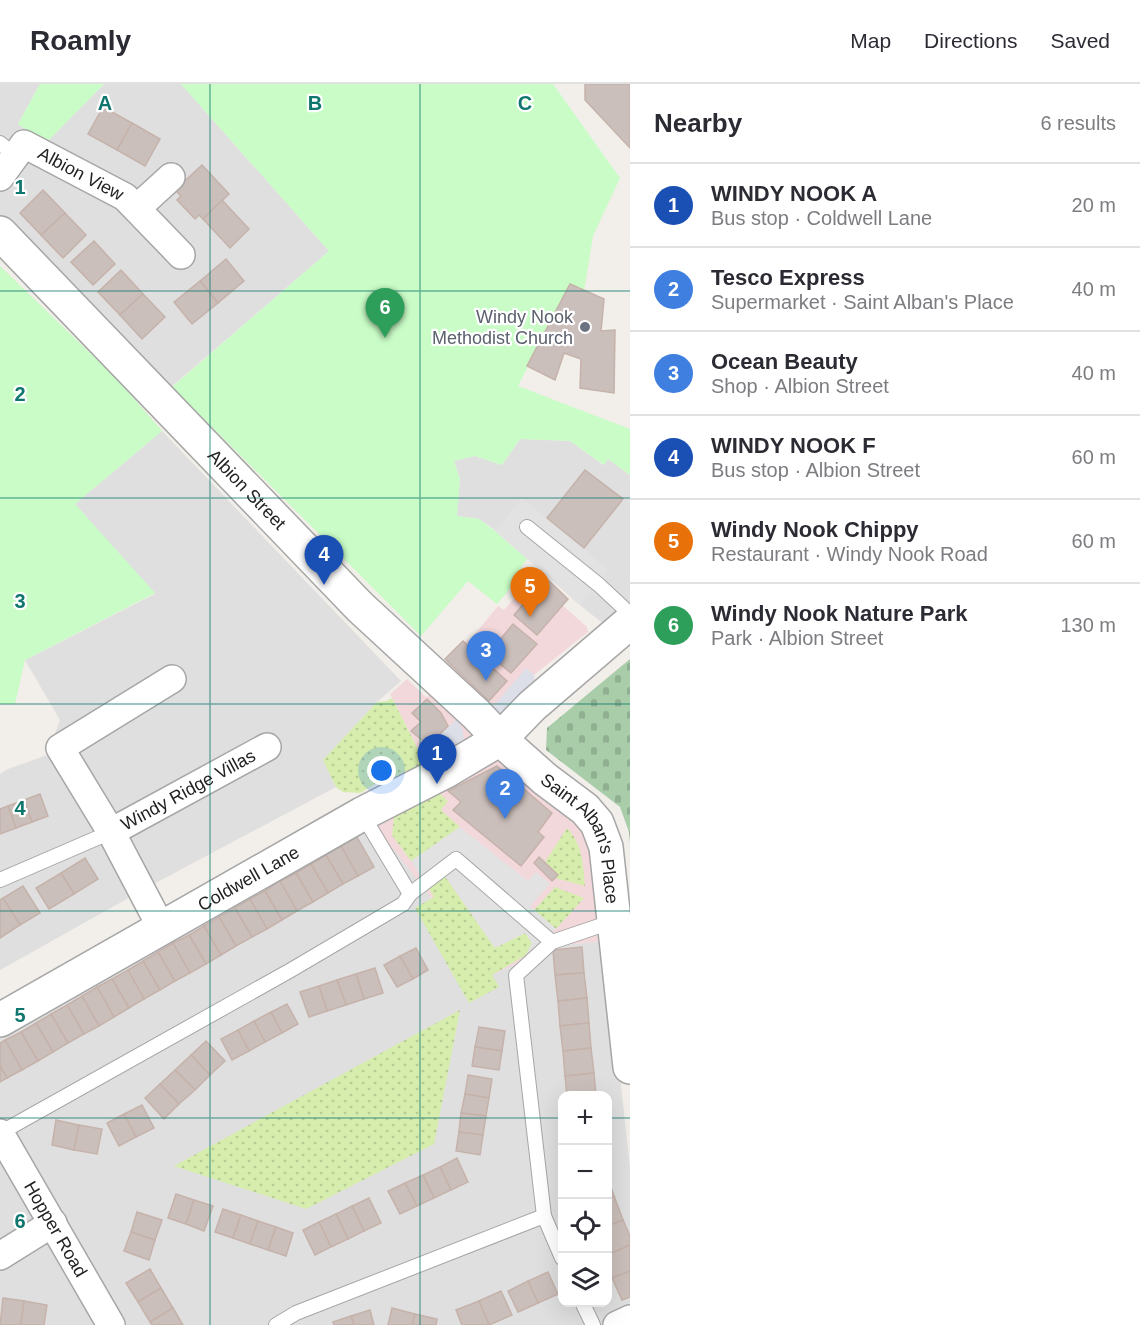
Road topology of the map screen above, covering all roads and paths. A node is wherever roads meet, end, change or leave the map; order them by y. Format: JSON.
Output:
{"nodes":[{"id":1,"x":10,"y":155,"type":"edge"},
{"id":2,"x":171,"y":177,"type":"dead end"},
{"id":3,"x":137,"y":208,"type":"junction"},
{"id":4,"x":0,"y":233,"type":"edge"},
{"id":5,"x":180,"y":255,"type":"dead end"},
{"id":6,"x":526,"y":527,"type":"dead end"},
{"id":7,"x":630,"y":614,"type":"edge"},
{"id":8,"x":630,"y":622,"type":"edge"},
{"id":9,"x":171,"y":679,"type":"dead end"},
{"id":10,"x":500,"y":739,"type":"junction"},
{"id":11,"x":267,"y":747,"type":"dead end"},
{"id":12,"x":362,"y":814,"type":"junction"},
{"id":13,"x":111,"y":832,"type":"junction"},
{"id":14,"x":0,"y":880,"type":"edge"},
{"id":15,"x":410,"y":894,"type":"junction"},
{"id":16,"x":614,"y":921,"type":"junction"},
{"id":17,"x":161,"y":927,"type":"junction"},
{"id":18,"x":552,"y":942,"type":"junction"},
{"id":19,"x":0,"y":1020,"type":"edge"},
{"id":20,"x":630,"y":1067,"type":"edge"},
{"id":21,"x":0,"y":1133,"type":"edge"},
{"id":22,"x":544,"y":1216,"type":"junction"},
{"id":23,"x":53,"y":1223,"type":"junction"},
{"id":24,"x":560,"y":1253,"type":"edge"},
{"id":25,"x":0,"y":1256,"type":"edge"},
{"id":26,"x":584,"y":1307,"type":"edge"},
{"id":27,"x":630,"y":1319,"type":"edge"},
{"id":28,"x":111,"y":1325,"type":"edge"},
{"id":29,"x":276,"y":1325,"type":"edge"},
{"id":30,"x":592,"y":1325,"type":"edge"},
{"id":31,"x":617,"y":1325,"type":"edge"}],
"edges":[{"from":1,"to":3,"type":"street","name":"Albion View"},
{"from":2,"to":3,"type":"street","name":"Albion View"},
{"from":3,"to":5,"type":"street","name":"Albion View"},
{"from":4,"to":10,"type":"street","name":"Albion Street"},
{"from":6,"to":7,"type":"lane"},
{"from":8,"to":10,"type":"street","name":"Coldwell Lane"},
{"from":9,"to":13,"type":"street","name":"Windy Ridge Villas"},
{"from":10,"to":12,"type":"street","name":"Coldwell Lane"},
{"from":10,"to":16,"type":"street","name":"Saint Alban's Place"},
{"from":11,"to":13,"type":"street","name":"Windy Ridge Villas"},
{"from":12,"to":15,"type":"lane"},
{"from":12,"to":17,"type":"street","name":"Coldwell Lane"},
{"from":13,"to":14,"type":"lane"},
{"from":13,"to":17,"type":"street","name":"Windy Ridge Villas"},
{"from":15,"to":18,"type":"lane"},
{"from":15,"to":21,"type":"lane"},
{"from":16,"to":18,"type":"lane"},
{"from":16,"to":20,"type":"street","name":"Saint Alban's Place"},
{"from":17,"to":19,"type":"street","name":"Coldwell Lane"},
{"from":18,"to":22,"type":"lane"},
{"from":21,"to":23,"type":"street","name":"Hopper Road"},
{"from":22,"to":24,"type":"lane"},
{"from":22,"to":29,"type":"lane"},
{"from":23,"to":25,"type":"street"},
{"from":23,"to":28,"type":"street","name":"Hopper Road"},
{"from":26,"to":30,"type":"lane"},
{"from":27,"to":31,"type":"street"}]}
